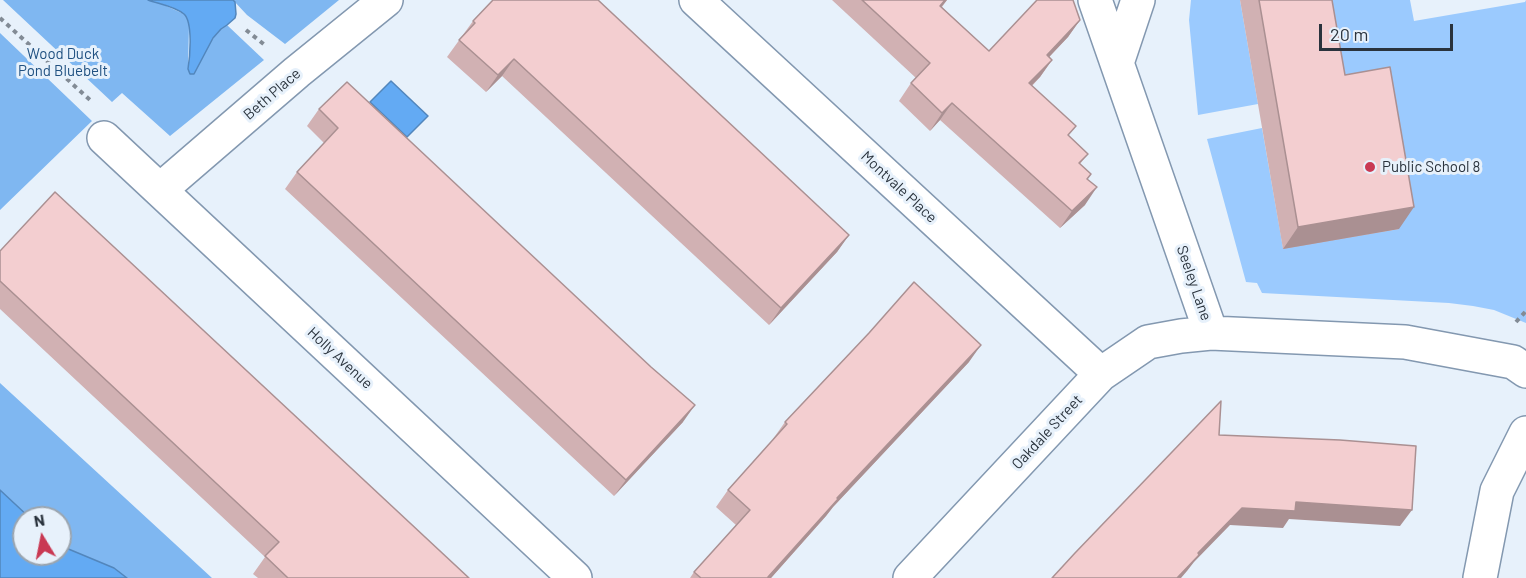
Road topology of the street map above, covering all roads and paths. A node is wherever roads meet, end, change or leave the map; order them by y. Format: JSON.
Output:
{"nodes":[{"id":1,"x":386,"y":0,"type":"edge"},
{"id":2,"x":696,"y":0,"type":"edge"},
{"id":3,"x":1095,"y":0,"type":"edge"},
{"id":4,"x":1138,"y":0,"type":"edge"},
{"id":5,"x":0,"y":18,"type":"edge"},
{"id":6,"x":246,"y":30,"type":"dead end"},
{"id":7,"x":268,"y":47,"type":"dead end"},
{"id":8,"x":1117,"y":63,"type":"junction"},
{"id":9,"x":93,"y":103,"type":"dead end"},
{"id":10,"x":104,"y":138,"type":"dead end"},
{"id":11,"x":160,"y":190,"type":"junction"},
{"id":12,"x":1526,"y":311,"type":"edge"},
{"id":13,"x":1515,"y":322,"type":"dead end"},
{"id":14,"x":1211,"y":333,"type":"junction"},
{"id":15,"x":1526,"y":371,"type":"edge"},
{"id":16,"x":1101,"y":374,"type":"junction"},
{"id":17,"x":1526,"y":433,"type":"edge"},
{"id":18,"x":575,"y":578,"type":"edge"},
{"id":19,"x":910,"y":578,"type":"edge"},
{"id":20,"x":1480,"y":578,"type":"edge"}],
"edges":[{"from":1,"to":11,"type":"street","name":"Beth Place"},
{"from":2,"to":16,"type":"street","name":"Montvale Place"},
{"from":3,"to":8,"type":"street","name":"Seeley Lane"},
{"from":4,"to":8,"type":"street"},
{"from":5,"to":9,"type":"path"},
{"from":6,"to":7,"type":"path"},
{"from":8,"to":14,"type":"street","name":"Seeley Lane"},
{"from":10,"to":11,"type":"street","name":"Holly Avenue"},
{"from":11,"to":18,"type":"street","name":"Holly Avenue"},
{"from":12,"to":13,"type":"path"},
{"from":14,"to":15,"type":"street","name":"Seeley Lane"},
{"from":14,"to":16,"type":"street","name":"Oakdale Street"},
{"from":16,"to":19,"type":"street","name":"Oakdale Street"},
{"from":17,"to":20,"type":"street"}]}
